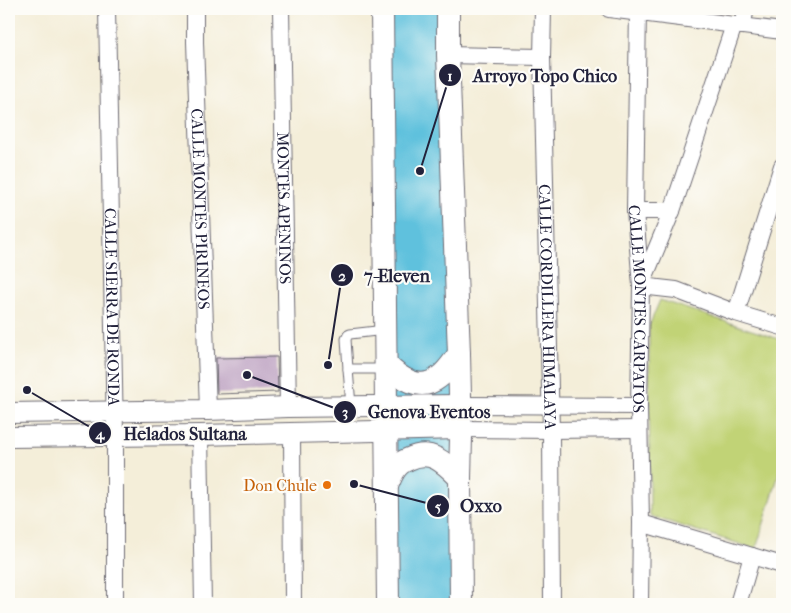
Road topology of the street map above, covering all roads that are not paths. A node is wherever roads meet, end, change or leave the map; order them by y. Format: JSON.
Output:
{"nodes":[{"id":1,"x":107,"y":9,"type":"edge"},
{"id":2,"x":195,"y":9,"type":"edge"},
{"id":3,"x":281,"y":9,"type":"edge"},
{"id":4,"x":382,"y":9,"type":"edge"},
{"id":5,"x":448,"y":9,"type":"edge"},
{"id":6,"x":543,"y":9,"type":"edge"},
{"id":7,"x":609,"y":9,"type":"edge"},
{"id":8,"x":746,"y":9,"type":"edge"},
{"id":9,"x":637,"y":10,"type":"edge"},
{"id":10,"x":738,"y":25,"type":"junction"},
{"id":11,"x":782,"y":30,"type":"edge"},
{"id":12,"x":448,"y":56,"type":"junction"},
{"id":13,"x":542,"y":57,"type":"junction"},
{"id":14,"x":782,"y":166,"type":"edge"},
{"id":15,"x":672,"y":210,"type":"junction"},
{"id":16,"x":635,"y":211,"type":"junction"},
{"id":17,"x":641,"y":286,"type":"junction"},
{"id":18,"x":736,"y":312,"type":"junction"},
{"id":19,"x":782,"y":327,"type":"edge"},
{"id":20,"x":386,"y":330,"type":"junction"},
{"id":21,"x":459,"y":354,"type":"junction"},
{"id":22,"x":348,"y":369,"type":"junction"},
{"id":23,"x":389,"y":369,"type":"junction"},
{"id":24,"x":351,"y":406,"type":"junction"},
{"id":25,"x":390,"y":406,"type":"junction"},
{"id":26,"x":452,"y":406,"type":"junction"},
{"id":27,"x":551,"y":406,"type":"junction"},
{"id":28,"x":639,"y":406,"type":"junction"},
{"id":29,"x":288,"y":407,"type":"junction"},
{"id":30,"x":208,"y":410,"type":"junction"},
{"id":31,"x":115,"y":411,"type":"junction"},
{"id":32,"x":9,"y":413,"type":"edge"},
{"id":33,"x":452,"y":429,"type":"junction"},
{"id":34,"x":639,"y":429,"type":"junction"},
{"id":35,"x":552,"y":430,"type":"junction"},
{"id":36,"x":390,"y":431,"type":"junction"},
{"id":37,"x":292,"y":433,"type":"junction"},
{"id":38,"x":115,"y":435,"type":"junction"},
{"id":39,"x":200,"y":435,"type":"junction"},
{"id":40,"x":9,"y":437,"type":"edge"},
{"id":41,"x":390,"y":478,"type":"junction"},
{"id":42,"x":460,"y":478,"type":"junction"},
{"id":43,"x":640,"y":523,"type":"junction"},
{"id":44,"x":752,"y":556,"type":"junction"},
{"id":45,"x":782,"y":565,"type":"edge"},
{"id":46,"x":115,"y":604,"type":"edge"},
{"id":47,"x":203,"y":604,"type":"edge"},
{"id":48,"x":293,"y":604,"type":"edge"},
{"id":49,"x":388,"y":604,"type":"edge"},
{"id":50,"x":461,"y":604,"type":"edge"},
{"id":51,"x":552,"y":604,"type":"edge"},
{"id":52,"x":640,"y":604,"type":"edge"},
{"id":53,"x":738,"y":604,"type":"edge"}],
"edges":[{"from":1,"to":31,"type":"street","name":"CALLE SIERRA DE RONDA"},
{"from":2,"to":30,"type":"street","name":"CALLE MONTES PIRINEOS"},
{"from":3,"to":29,"type":"street","name":"MONTES APENINOS"},
{"from":4,"to":20,"type":"main road"},
{"from":5,"to":12,"type":"main road"},
{"from":6,"to":13,"type":"street","name":"CALLE CORDILLERA HIMALAYA"},
{"from":7,"to":9,"type":"street"},
{"from":8,"to":10,"type":"street"},
{"from":9,"to":10,"type":"street"},
{"from":9,"to":16,"type":"street","name":"CALLE MONTES CÁRPATOS"},
{"from":10,"to":11,"type":"street"},
{"from":10,"to":15,"type":"street"},
{"from":12,"to":13,"type":"street"},
{"from":12,"to":21,"type":"main road"},
{"from":13,"to":27,"type":"street","name":"CALLE CORDILLERA HIMALAYA"},
{"from":14,"to":18,"type":"street"},
{"from":15,"to":16,"type":"street"},
{"from":15,"to":17,"type":"street"},
{"from":16,"to":17,"type":"street","name":"CALLE MONTES CÁRPATOS"},
{"from":17,"to":18,"type":"street"},
{"from":17,"to":28,"type":"street","name":"CALLE MONTES CÁRPATOS"},
{"from":18,"to":19,"type":"street"},
{"from":20,"to":22,"type":"lane"},
{"from":20,"to":23,"type":"main road"},
{"from":21,"to":23,"type":"main road"},
{"from":21,"to":26,"type":"main road"},
{"from":22,"to":23,"type":"lane"},
{"from":22,"to":24,"type":"lane"},
{"from":23,"to":25,"type":"main road"},
{"from":24,"to":25,"type":"street"},
{"from":24,"to":29,"type":"street"},
{"from":25,"to":26,"type":"street"},
{"from":25,"to":36,"type":"main road"},
{"from":26,"to":27,"type":"street"},
{"from":26,"to":33,"type":"main road"},
{"from":27,"to":28,"type":"street"},
{"from":27,"to":35,"type":"street","name":"CALLE CORDILLERA HIMALAYA"},
{"from":28,"to":34,"type":"street","name":"CALLE MONTES CÁRPATOS"},
{"from":29,"to":30,"type":"street"},
{"from":30,"to":31,"type":"street"},
{"from":31,"to":32,"type":"street"},
{"from":31,"to":38,"type":"street","name":"CALLE SIERRA DE RONDA"},
{"from":33,"to":35,"type":"street"},
{"from":33,"to":36,"type":"street"},
{"from":33,"to":42,"type":"main road"},
{"from":34,"to":35,"type":"street"},
{"from":34,"to":43,"type":"street","name":"CALLE MONTES CÁRPATOS"},
{"from":35,"to":51,"type":"street","name":"CALLE CORDILLERA HIMALAYA"},
{"from":36,"to":37,"type":"street"},
{"from":36,"to":41,"type":"main road"},
{"from":37,"to":39,"type":"street"},
{"from":37,"to":48,"type":"street"},
{"from":38,"to":39,"type":"street"},
{"from":38,"to":40,"type":"street"},
{"from":38,"to":46,"type":"street","name":"CALLE SIERRA DE RONDA"},
{"from":39,"to":47,"type":"street"},
{"from":41,"to":42,"type":"main road"},
{"from":41,"to":49,"type":"main road"},
{"from":42,"to":50,"type":"main road"},
{"from":43,"to":44,"type":"street"},
{"from":43,"to":52,"type":"street","name":"CALLE MONTES CÁRPATOS"},
{"from":44,"to":45,"type":"street"},
{"from":44,"to":53,"type":"street"}]}
